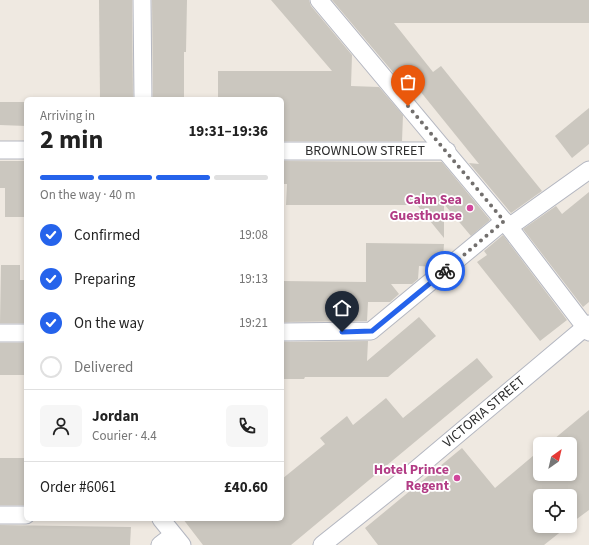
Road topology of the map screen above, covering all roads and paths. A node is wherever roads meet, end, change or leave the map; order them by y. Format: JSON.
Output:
{"nodes":[{"id":1,"x":142,"y":0,"type":"edge"},
{"id":2,"x":319,"y":0,"type":"edge"},
{"id":3,"x":143,"y":97,"type":"edge"},
{"id":4,"x":0,"y":150,"type":"edge"},
{"id":5,"x":24,"y":150,"type":"edge"},
{"id":6,"x":284,"y":151,"type":"edge"},
{"id":7,"x":447,"y":151,"type":"junction"},
{"id":8,"x":589,"y":170,"type":"edge"},
{"id":9,"x":507,"y":224,"type":"junction"},
{"id":10,"x":588,"y":327,"type":"edge"},
{"id":11,"x":284,"y":332,"type":"edge"},
{"id":12,"x":0,"y":333,"type":"edge"},
{"id":13,"x":24,"y":333,"type":"edge"},
{"id":14,"x":0,"y":515,"type":"edge"},
{"id":15,"x":24,"y":515,"type":"edge"},
{"id":16,"x":162,"y":521,"type":"edge"},
{"id":17,"x":172,"y":542,"type":"edge"},
{"id":18,"x":322,"y":545,"type":"edge"}],
"edges":[{"from":1,"to":3,"type":"street"},
{"from":2,"to":7,"type":"street"},
{"from":4,"to":5,"type":"street"},
{"from":6,"to":7,"type":"street","name":"BROWNLOW STREET"},
{"from":7,"to":9,"type":"street"},
{"from":8,"to":9,"type":"street"},
{"from":9,"to":10,"type":"street"},
{"from":9,"to":11,"type":"street"},
{"from":10,"to":18,"type":"street","name":"VICTORIA STREET"},
{"from":12,"to":13,"type":"street"},
{"from":14,"to":15,"type":"street"},
{"from":16,"to":17,"type":"street"}]}
